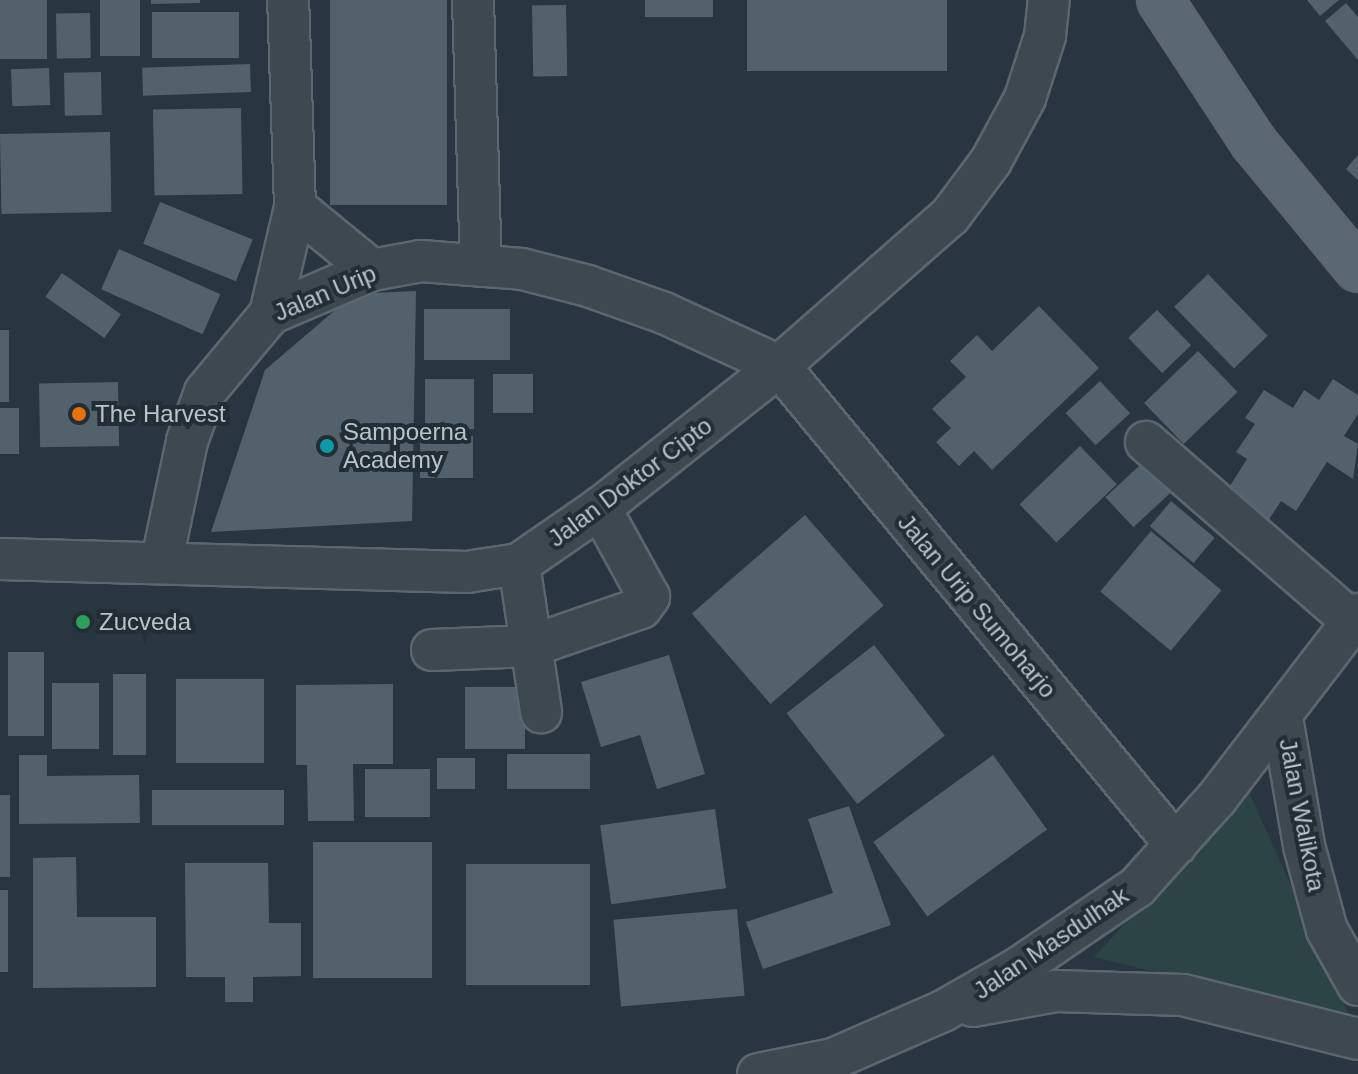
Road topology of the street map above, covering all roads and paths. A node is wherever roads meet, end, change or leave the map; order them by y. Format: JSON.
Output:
{"nodes":[{"id":1,"x":288,"y":0,"type":"edge"},
{"id":2,"x":473,"y":0,"type":"edge"},
{"id":3,"x":1049,"y":0,"type":"edge"},
{"id":4,"x":1160,"y":0,"type":"edge"},
{"id":5,"x":295,"y":207,"type":"junction"},
{"id":6,"x":481,"y":266,"type":"junction"},
{"id":7,"x":1358,"y":269,"type":"edge"},
{"id":8,"x":372,"y":270,"type":"junction"},
{"id":9,"x":270,"y":314,"type":"junction"},
{"id":10,"x":779,"y":366,"type":"junction"},
{"id":11,"x":1146,"y":442,"type":"dead end"},
{"id":12,"x":600,"y":508,"type":"junction"},
{"id":13,"x":0,"y":559,"type":"edge"},
{"id":14,"x":162,"y":560,"type":"junction"},
{"id":15,"x":519,"y":564,"type":"junction"},
{"id":16,"x":1355,"y":618,"type":"edge"},
{"id":17,"x":531,"y":646,"type":"junction"},
{"id":18,"x":432,"y":650,"type":"dead end"},
{"id":19,"x":541,"y":712,"type":"dead end"},
{"id":20,"x":1282,"y":718,"type":"junction"},
{"id":21,"x":1176,"y":845,"type":"junction"},
{"id":22,"x":1358,"y":985,"type":"edge"},
{"id":23,"x":943,"y":1011,"type":"junction"},
{"id":24,"x":1358,"y":1039,"type":"edge"},
{"id":25,"x":758,"y":1074,"type":"edge"}],
"edges":[{"from":1,"to":5,"type":"street"},
{"from":2,"to":6,"type":"street"},
{"from":3,"to":10,"type":"street","name":"Jalan Doktor Cipto"},
{"from":4,"to":7,"type":"main road"},
{"from":5,"to":8,"type":"street"},
{"from":5,"to":9,"type":"street"},
{"from":6,"to":8,"type":"street","name":"Jalan Urip"},
{"from":6,"to":10,"type":"street","name":"Jalan Urip"},
{"from":8,"to":9,"type":"street","name":"Jalan Urip"},
{"from":9,"to":14,"type":"street","name":"Jalan Urip"},
{"from":10,"to":12,"type":"street","name":"Jalan Doktor Cipto"},
{"from":10,"to":21,"type":"street","name":"Jalan Urip Sumoharjo"},
{"from":11,"to":16,"type":"street"},
{"from":12,"to":15,"type":"street","name":"Jalan Doktor Cipto"},
{"from":12,"to":17,"type":"street"},
{"from":13,"to":14,"type":"street","name":"Jalan Doktor Cipto"},
{"from":14,"to":15,"type":"street","name":"Jalan Doktor Cipto"},
{"from":15,"to":17,"type":"street"},
{"from":16,"to":20,"type":"street","name":"Jalan Walikota"},
{"from":17,"to":18,"type":"street"},
{"from":17,"to":19,"type":"street"},
{"from":20,"to":21,"type":"street","name":"Jalan Masdulhak"},
{"from":20,"to":22,"type":"street","name":"Jalan Walikota"},
{"from":21,"to":23,"type":"street","name":"Jalan Masdulhak"},
{"from":23,"to":24,"type":"street"},
{"from":23,"to":25,"type":"street","name":"Jalan Masdulhak"}]}
